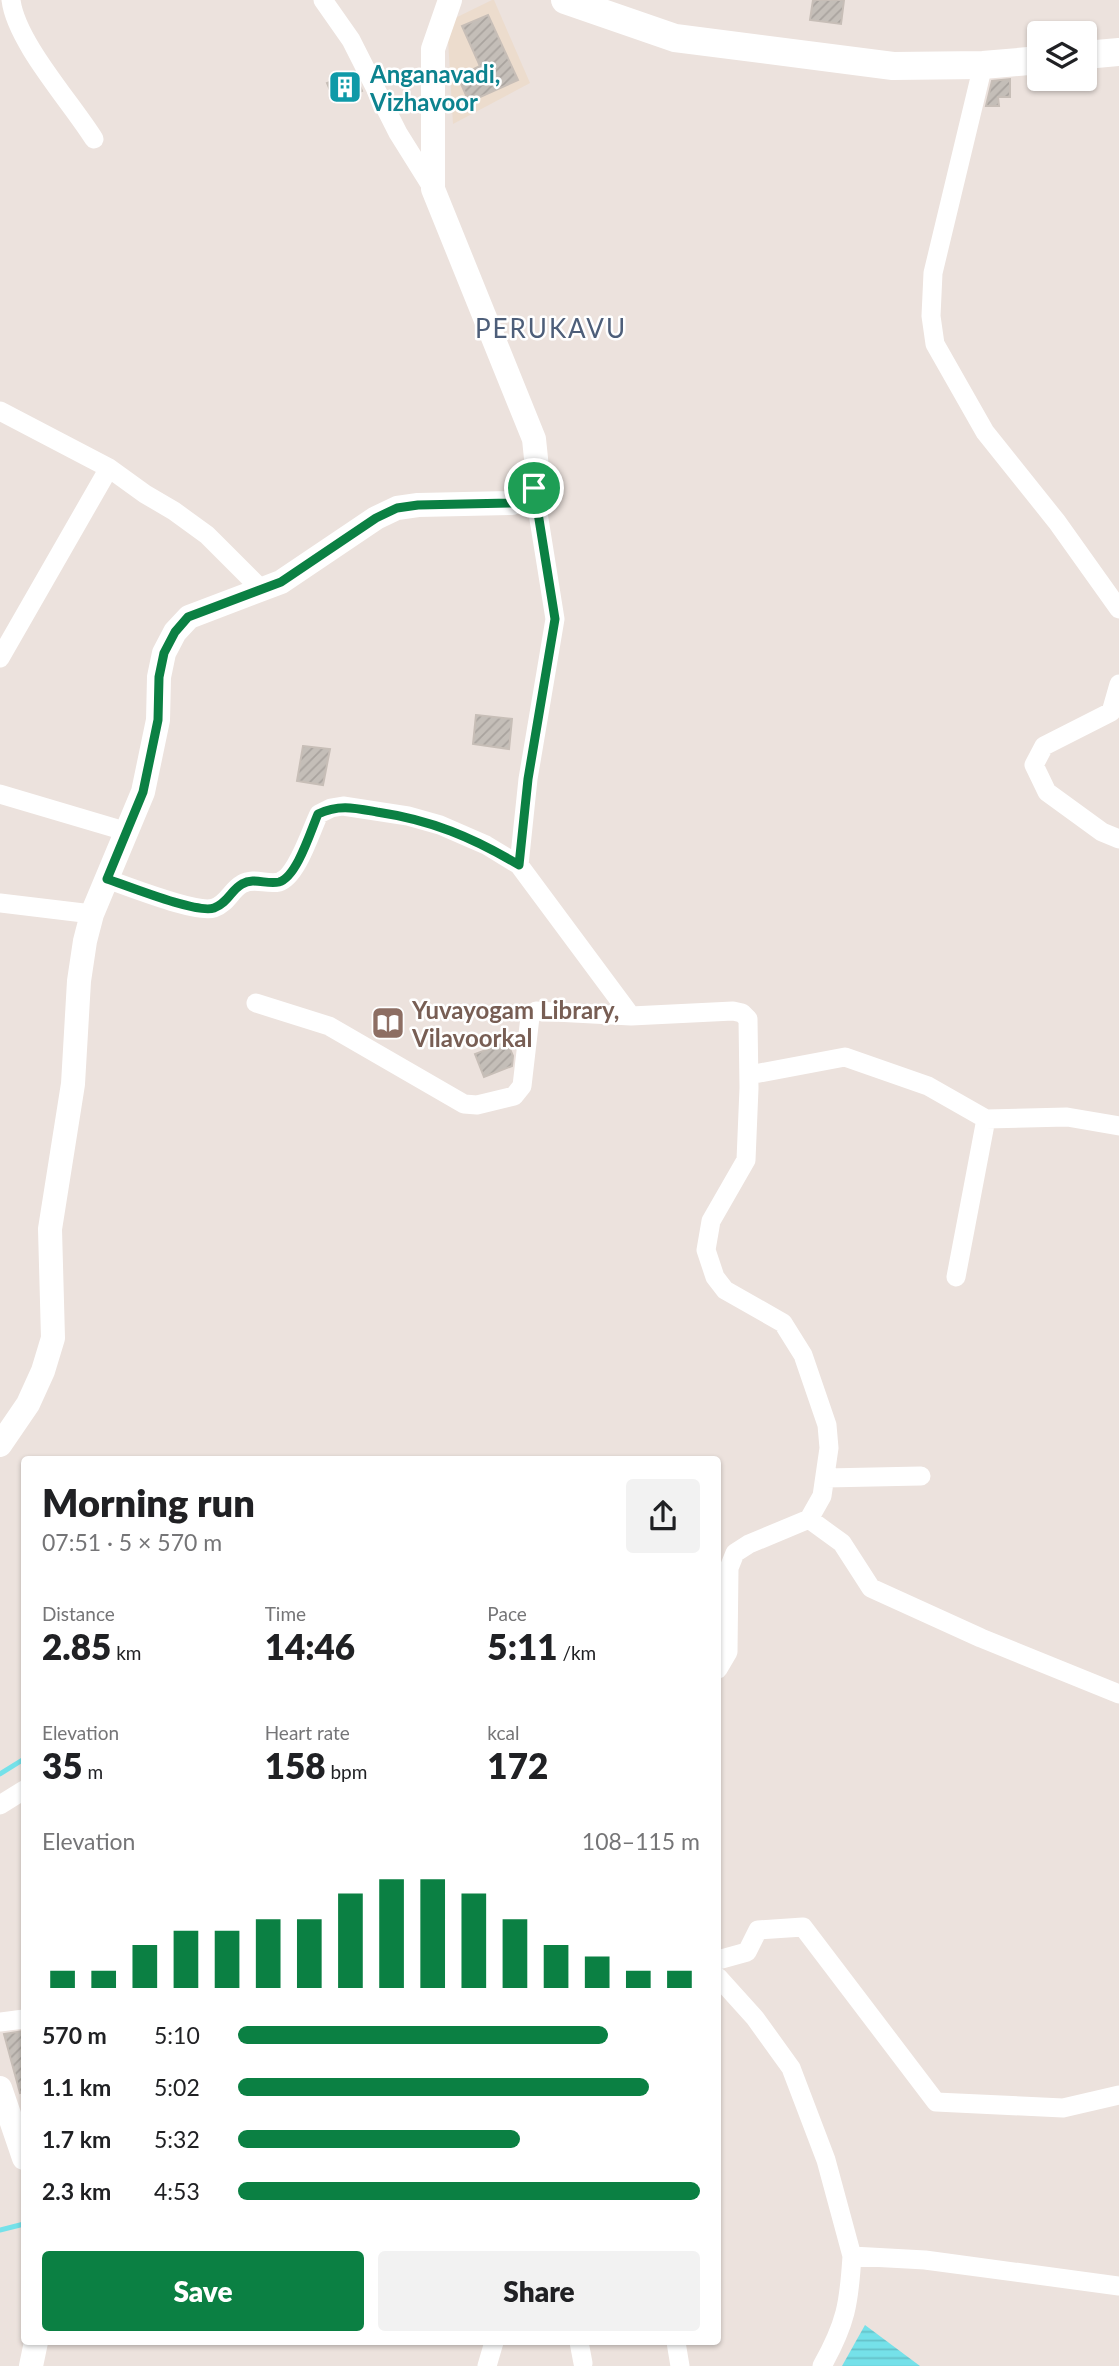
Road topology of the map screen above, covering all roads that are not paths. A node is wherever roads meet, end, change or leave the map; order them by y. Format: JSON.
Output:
{"nodes":[{"id":1,"x":11,"y":0,"type":"edge"},
{"id":2,"x":323,"y":0,"type":"edge"},
{"id":3,"x":450,"y":0,"type":"edge"},
{"id":4,"x":565,"y":0,"type":"edge"},
{"id":5,"x":1119,"y":52,"type":"edge"},
{"id":6,"x":1097,"y":54,"type":"edge"},
{"id":7,"x":1027,"y":61,"type":"edge"},
{"id":8,"x":983,"y":65,"type":"junction"},
{"id":9,"x":94,"y":139,"type":"dead end"},
{"id":10,"x":433,"y":189,"type":"junction"},
{"id":11,"x":0,"y":411,"type":"edge"},
{"id":12,"x":108,"y":468,"type":"junction"},
{"id":13,"x":534,"y":488,"type":"junction"},
{"id":14,"x":262,"y":590,"type":"junction"},
{"id":15,"x":1119,"y":609,"type":"edge"},
{"id":16,"x":0,"y":659,"type":"edge"},
{"id":17,"x":1119,"y":684,"type":"edge"},
{"id":18,"x":0,"y":794,"type":"edge"},
{"id":19,"x":128,"y":832,"type":"junction"},
{"id":20,"x":1119,"y":839,"type":"edge"},
{"id":21,"x":519,"y":865,"type":"junction"},
{"id":22,"x":107,"y":879,"type":"junction"},
{"id":23,"x":0,"y":903,"type":"edge"},
{"id":24,"x":92,"y":914,"type":"junction"},
{"id":25,"x":256,"y":1003,"type":"dead end"},
{"id":26,"x":631,"y":1016,"type":"junction"},
{"id":27,"x":749,"y":1075,"type":"junction"},
{"id":28,"x":986,"y":1119,"type":"junction"},
{"id":29,"x":1119,"y":1126,"type":"edge"},
{"id":30,"x":956,"y":1277,"type":"dead end"},
{"id":31,"x":0,"y":1446,"type":"edge"},
{"id":32,"x":921,"y":1476,"type":"dead end"},
{"id":33,"x":826,"y":1478,"type":"junction"},
{"id":34,"x":809,"y":1519,"type":"junction"},
{"id":35,"x":724,"y":1632,"type":"edge"},
{"id":36,"x":721,"y":1664,"type":"edge"},
{"id":37,"x":1119,"y":1694,"type":"edge"},
{"id":38,"x":21,"y":1792,"type":"edge"},
{"id":39,"x":0,"y":1805,"type":"edge"},
{"id":40,"x":721,"y":1958,"type":"edge"},
{"id":41,"x":721,"y":1980,"type":"edge"},
{"id":42,"x":21,"y":2019,"type":"edge"},
{"id":43,"x":0,"y":2022,"type":"edge"},
{"id":44,"x":0,"y":2088,"type":"edge"},
{"id":45,"x":1119,"y":2095,"type":"edge"},
{"id":46,"x":21,"y":2149,"type":"edge"},
{"id":47,"x":852,"y":2256,"type":"junction"},
{"id":48,"x":1119,"y":2286,"type":"edge"},
{"id":49,"x":35,"y":2345,"type":"edge"},
{"id":50,"x":493,"y":2345,"type":"edge"},
{"id":51,"x":580,"y":2345,"type":"edge"},
{"id":52,"x":676,"y":2345,"type":"edge"},
{"id":53,"x":583,"y":2363,"type":"dead end"},
{"id":54,"x":31,"y":2366,"type":"edge"},
{"id":55,"x":487,"y":2366,"type":"edge"},
{"id":56,"x":680,"y":2366,"type":"edge"},
{"id":57,"x":822,"y":2366,"type":"edge"}],
"edges":[{"from":1,"to":9,"type":"street"},
{"from":2,"to":10,"type":"street"},
{"from":3,"to":10,"type":"street"},
{"from":4,"to":8,"type":"main road"},
{"from":5,"to":6,"type":"main road"},
{"from":7,"to":8,"type":"main road"},
{"from":8,"to":15,"type":"street"},
{"from":10,"to":13,"type":"street"},
{"from":11,"to":12,"type":"street"},
{"from":12,"to":14,"type":"street"},
{"from":12,"to":16,"type":"street"},
{"from":13,"to":14,"type":"street"},
{"from":13,"to":21,"type":"street"},
{"from":14,"to":19,"type":"street"},
{"from":17,"to":20,"type":"street"},
{"from":18,"to":19,"type":"street"},
{"from":19,"to":22,"type":"street"},
{"from":21,"to":22,"type":"street"},
{"from":21,"to":26,"type":"street"},
{"from":22,"to":24,"type":"street"},
{"from":23,"to":24,"type":"street"},
{"from":24,"to":31,"type":"street"},
{"from":25,"to":26,"type":"street"},
{"from":26,"to":27,"type":"street"},
{"from":27,"to":28,"type":"street"},
{"from":27,"to":33,"type":"street"},
{"from":28,"to":29,"type":"street"},
{"from":28,"to":30,"type":"street"},
{"from":32,"to":33,"type":"street"},
{"from":33,"to":34,"type":"street"},
{"from":34,"to":35,"type":"street"},
{"from":34,"to":37,"type":"street"},
{"from":35,"to":36,"type":"street"},
{"from":38,"to":39,"type":"street"},
{"from":40,"to":45,"type":"street"},
{"from":41,"to":47,"type":"street"},
{"from":42,"to":43,"type":"street"},
{"from":44,"to":46,"type":"street"},
{"from":47,"to":48,"type":"street"},
{"from":47,"to":57,"type":"street"},
{"from":49,"to":54,"type":"street"},
{"from":50,"to":55,"type":"street"},
{"from":51,"to":53,"type":"street"},
{"from":52,"to":56,"type":"street"}]}
